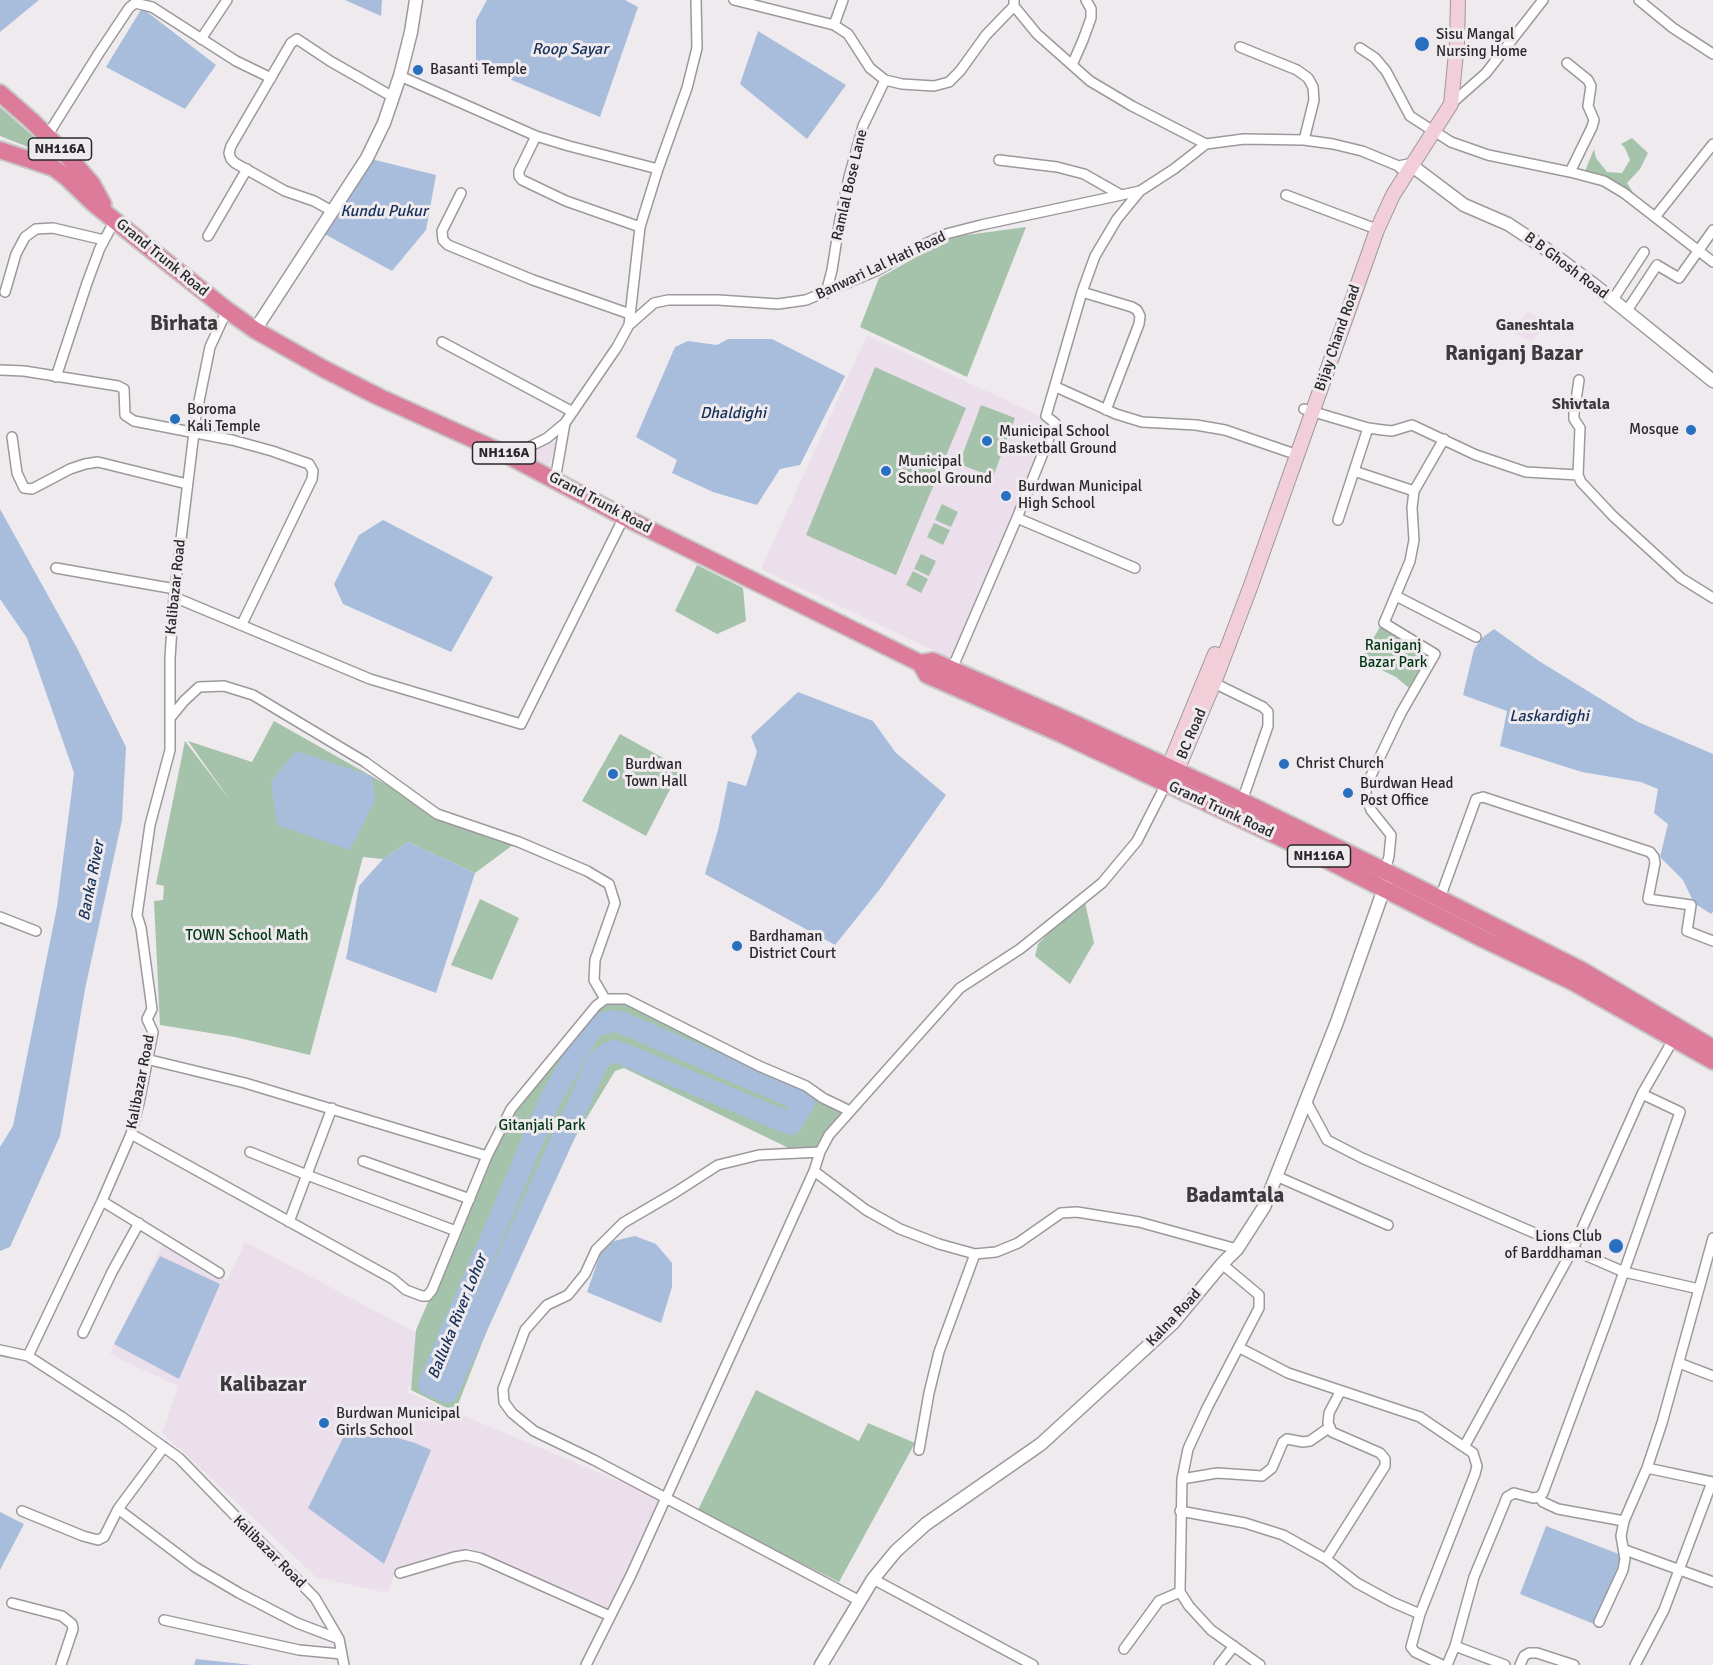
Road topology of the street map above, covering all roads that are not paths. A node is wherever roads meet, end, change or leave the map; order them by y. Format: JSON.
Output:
{"nodes":[{"id":1,"x":227,"y":0,"type":"edge"},
{"id":2,"x":416,"y":0,"type":"edge"},
{"id":3,"x":696,"y":0,"type":"edge"},
{"id":4,"x":734,"y":0,"type":"edge"},
{"id":5,"x":843,"y":0,"type":"edge"},
{"id":6,"x":1086,"y":0,"type":"edge"},
{"id":7,"x":1450,"y":0,"type":"edge"},
{"id":8,"x":1458,"y":0,"type":"edge"},
{"id":9,"x":1543,"y":0,"type":"edge"},
{"id":10,"x":1639,"y":0,"type":"edge"},
{"id":11,"x":1014,"y":3,"type":"edge"},
{"id":12,"x":834,"y":25,"type":"junction"},
{"id":13,"x":201,"y":39,"type":"junction"},
{"id":14,"x":1240,"y":47,"type":"dead end"},
{"id":15,"x":1360,"y":48,"type":"dead end"},
{"id":16,"x":1713,"y":54,"type":"edge"},
{"id":17,"x":1567,"y":63,"type":"dead end"},
{"id":18,"x":1072,"y":65,"type":"junction"},
{"id":19,"x":400,"y":76,"type":"junction"},
{"id":20,"x":271,"y":78,"type":"junction"},
{"id":21,"x":885,"y":80,"type":"junction"},
{"id":22,"x":0,"y":94,"type":"edge"},
{"id":23,"x":393,"y":97,"type":"junction"},
{"id":24,"x":1451,"y":104,"type":"junction"},
{"id":25,"x":1430,"y":129,"type":"junction"},
{"id":26,"x":536,"y":135,"type":"junction"},
{"id":27,"x":47,"y":136,"type":"junction"},
{"id":28,"x":1304,"y":140,"type":"junction"},
{"id":29,"x":1206,"y":144,"type":"junction"},
{"id":30,"x":1713,"y":144,"type":"edge"},
{"id":31,"x":0,"y":150,"type":"edge"},
{"id":32,"x":1709,"y":158,"type":"edge"},
{"id":33,"x":999,"y":160,"type":"dead end"},
{"id":34,"x":1406,"y":166,"type":"junction"},
{"id":35,"x":247,"y":169,"type":"junction"},
{"id":36,"x":658,"y":170,"type":"junction"},
{"id":37,"x":1570,"y":171,"type":"junction"},
{"id":38,"x":1140,"y":191,"type":"junction"},
{"id":39,"x":461,"y":193,"type":"dead end"},
{"id":40,"x":1121,"y":195,"type":"junction"},
{"id":41,"x":1286,"y":195,"type":"dead end"},
{"id":42,"x":332,"y":211,"type":"junction"},
{"id":43,"x":112,"y":217,"type":"junction"},
{"id":44,"x":1655,"y":217,"type":"junction"},
{"id":45,"x":640,"y":227,"type":"junction"},
{"id":46,"x":1371,"y":227,"type":"junction"},
{"id":47,"x":1713,"y":230,"type":"edge"},
{"id":48,"x":208,"y":236,"type":"dead end"},
{"id":49,"x":104,"y":240,"type":"junction"},
{"id":50,"x":1698,"y":249,"type":"junction"},
{"id":51,"x":1644,"y":252,"type":"dead end"},
{"id":52,"x":1713,"y":262,"type":"edge"},
{"id":53,"x":832,"y":270,"type":"junction"},
{"id":54,"x":852,"y":282,"type":"junction"},
{"id":55,"x":5,"y":292,"type":"dead end"},
{"id":56,"x":1082,"y":292,"type":"junction"},
{"id":57,"x":826,"y":293,"type":"junction"},
{"id":58,"x":1612,"y":301,"type":"junction"},
{"id":59,"x":227,"y":310,"type":"junction"},
{"id":60,"x":1626,"y":312,"type":"junction"},
{"id":61,"x":630,"y":320,"type":"junction"},
{"id":62,"x":255,"y":330,"type":"junction"},
{"id":63,"x":442,"y":342,"type":"dead end"},
{"id":64,"x":0,"y":370,"type":"edge"},
{"id":65,"x":1711,"y":375,"type":"edge"},
{"id":66,"x":56,"y":377,"type":"junction"},
{"id":67,"x":1579,"y":380,"type":"dead end"},
{"id":68,"x":1056,"y":387,"type":"junction"},
{"id":69,"x":1106,"y":410,"type":"junction"},
{"id":70,"x":1308,"y":410,"type":"junction"},
{"id":71,"x":573,"y":412,"type":"junction"},
{"id":72,"x":565,"y":423,"type":"junction"},
{"id":73,"x":1368,"y":428,"type":"junction"},
{"id":74,"x":193,"y":433,"type":"junction"},
{"id":75,"x":12,"y":437,"type":"dead end"},
{"id":76,"x":1444,"y":439,"type":"junction"},
{"id":77,"x":499,"y":451,"type":"junction"},
{"id":78,"x":1289,"y":452,"type":"junction"},
{"id":79,"x":1354,"y":471,"type":"junction"},
{"id":80,"x":1578,"y":475,"type":"junction"},
{"id":81,"x":555,"y":480,"type":"junction"},
{"id":82,"x":187,"y":484,"type":"junction"},
{"id":83,"x":1414,"y":491,"type":"junction"},
{"id":84,"x":624,"y":517,"type":"junction"},
{"id":85,"x":1017,"y":518,"type":"junction"},
{"id":86,"x":1338,"y":520,"type":"dead end"},
{"id":87,"x":56,"y":568,"type":"dead end"},
{"id":88,"x":1135,"y":568,"type":"dead end"},
{"id":89,"x":175,"y":593,"type":"junction"},
{"id":90,"x":1396,"y":596,"type":"junction"},
{"id":91,"x":1713,"y":598,"type":"edge"},
{"id":92,"x":242,"y":624,"type":"junction"},
{"id":93,"x":1476,"y":637,"type":"dead end"},
{"id":94,"x":921,"y":663,"type":"junction"},
{"id":95,"x":952,"y":669,"type":"junction"},
{"id":96,"x":1209,"y":681,"type":"junction"},
{"id":97,"x":171,"y":717,"type":"junction"},
{"id":98,"x":1169,"y":779,"type":"junction"},
{"id":99,"x":1242,"y":801,"type":"junction"},
{"id":100,"x":1386,"y":877,"type":"junction"},
{"id":101,"x":1440,"y":898,"type":"junction"},
{"id":102,"x":0,"y":917,"type":"edge"},
{"id":103,"x":36,"y":931,"type":"dead end"},
{"id":104,"x":1713,"y":941,"type":"edge"},
{"id":105,"x":605,"y":999,"type":"junction"},
{"id":106,"x":1673,"y":1040,"type":"junction"},
{"id":107,"x":1713,"y":1048,"type":"edge"},
{"id":108,"x":146,"y":1059,"type":"junction"},
{"id":109,"x":1713,"y":1061,"type":"edge"},
{"id":110,"x":1642,"y":1094,"type":"junction"},
{"id":111,"x":1306,"y":1101,"type":"junction"},
{"id":112,"x":332,"y":1108,"type":"junction"},
{"id":113,"x":850,"y":1111,"type":"junction"},
{"id":114,"x":131,"y":1134,"type":"junction"},
{"id":115,"x":250,"y":1152,"type":"dead end"},
{"id":116,"x":820,"y":1152,"type":"junction"},
{"id":117,"x":487,"y":1156,"type":"junction"},
{"id":118,"x":363,"y":1161,"type":"dead end"},
{"id":119,"x":814,"y":1172,"type":"junction"},
{"id":120,"x":307,"y":1175,"type":"junction"},
{"id":121,"x":1276,"y":1176,"type":"junction"},
{"id":122,"x":470,"y":1199,"type":"junction"},
{"id":123,"x":102,"y":1201,"type":"junction"},
{"id":124,"x":289,"y":1222,"type":"junction"},
{"id":125,"x":139,"y":1223,"type":"junction"},
{"id":126,"x":1388,"y":1225,"type":"dead end"},
{"id":127,"x":456,"y":1231,"type":"junction"},
{"id":128,"x":1713,"y":1238,"type":"edge"},
{"id":129,"x":1237,"y":1249,"type":"junction"},
{"id":130,"x":1572,"y":1249,"type":"junction"},
{"id":131,"x":975,"y":1254,"type":"junction"},
{"id":132,"x":1222,"y":1264,"type":"junction"},
{"id":133,"x":1624,"y":1272,"type":"junction"},
{"id":134,"x":219,"y":1273,"type":"dead end"},
{"id":135,"x":1699,"y":1289,"type":"junction"},
{"id":136,"x":83,"y":1333,"type":"dead end"},
{"id":137,"x":1240,"y":1348,"type":"junction"},
{"id":138,"x":0,"y":1350,"type":"edge"},
{"id":139,"x":28,"y":1356,"type":"junction"},
{"id":140,"x":1679,"y":1363,"type":"junction"},
{"id":141,"x":1713,"y":1376,"type":"edge"},
{"id":142,"x":1340,"y":1392,"type":"junction"},
{"id":143,"x":1330,"y":1427,"type":"junction"},
{"id":144,"x":164,"y":1447,"type":"junction"},
{"id":145,"x":1464,"y":1447,"type":"junction"},
{"id":146,"x":919,"y":1450,"type":"dead end"},
{"id":147,"x":1647,"y":1468,"type":"junction"},
{"id":148,"x":1182,"y":1479,"type":"junction"},
{"id":149,"x":1713,"y":1482,"type":"edge"},
{"id":150,"x":1539,"y":1497,"type":"junction"},
{"id":151,"x":666,"y":1498,"type":"junction"},
{"id":152,"x":118,"y":1509,"type":"junction"},
{"id":153,"x":1180,"y":1510,"type":"junction"},
{"id":154,"x":22,"y":1511,"type":"dead end"},
{"id":155,"x":1624,"y":1521,"type":"junction"},
{"id":156,"x":1625,"y":1550,"type":"junction"},
{"id":157,"x":1326,"y":1559,"type":"junction"},
{"id":158,"x":1680,"y":1570,"type":"junction"},
{"id":159,"x":400,"y":1573,"type":"dead end"},
{"id":160,"x":873,"y":1579,"type":"junction"},
{"id":161,"x":1713,"y":1582,"type":"edge"},
{"id":162,"x":1180,"y":1592,"type":"junction"},
{"id":163,"x":860,"y":1600,"type":"junction"},
{"id":164,"x":12,"y":1603,"type":"dead end"},
{"id":165,"x":1420,"y":1614,"type":"junction"},
{"id":166,"x":610,"y":1616,"type":"junction"},
{"id":167,"x":164,"y":1620,"type":"dead end"},
{"id":168,"x":1599,"y":1622,"type":"dead end"},
{"id":169,"x":339,"y":1639,"type":"junction"},
{"id":170,"x":1234,"y":1646,"type":"junction"},
{"id":171,"x":1455,"y":1646,"type":"junction"},
{"id":172,"x":1124,"y":1649,"type":"dead end"},
{"id":173,"x":342,"y":1654,"type":"junction"},
{"id":174,"x":61,"y":1665,"type":"edge"},
{"id":175,"x":344,"y":1665,"type":"edge"},
{"id":176,"x":586,"y":1665,"type":"edge"},
{"id":177,"x":821,"y":1665,"type":"edge"},
{"id":178,"x":1033,"y":1665,"type":"edge"},
{"id":179,"x":1219,"y":1665,"type":"edge"},
{"id":180,"x":1260,"y":1665,"type":"edge"},
{"id":181,"x":1442,"y":1665,"type":"edge"},
{"id":182,"x":1447,"y":1665,"type":"edge"},
{"id":183,"x":1505,"y":1665,"type":"edge"},
{"id":184,"x":1520,"y":1665,"type":"edge"},
{"id":185,"x":1574,"y":1665,"type":"edge"},
{"id":186,"x":1635,"y":1665,"type":"edge"}],
"edges":[{"from":1,"to":13,"type":"street"},
{"from":2,"to":19,"type":"street"},
{"from":3,"to":36,"type":"street"},
{"from":4,"to":12,"type":"street"},
{"from":5,"to":12,"type":"street"},
{"from":6,"to":18,"type":"street"},
{"from":7,"to":25,"type":"main road","name":"Bijay Chand Road"},
{"from":8,"to":24,"type":"main road","name":"Bijay Chand Road"},
{"from":9,"to":24,"type":"street"},
{"from":10,"to":16,"type":"street"},
{"from":11,"to":18,"type":"street"},
{"from":11,"to":21,"type":"street"},
{"from":12,"to":21,"type":"street"},
{"from":13,"to":20,"type":"street"},
{"from":13,"to":27,"type":"street"},
{"from":14,"to":28,"type":"street"},
{"from":15,"to":25,"type":"street"},
{"from":17,"to":37,"type":"street"},
{"from":18,"to":29,"type":"street"},
{"from":19,"to":23,"type":"street"},
{"from":19,"to":26,"type":"street"},
{"from":20,"to":23,"type":"street"},
{"from":20,"to":35,"type":"street"},
{"from":21,"to":53,"type":"street","name":"Ramlal Bose Lane"},
{"from":22,"to":27,"type":"highway","number":"NH116A"},
{"from":23,"to":42,"type":"street"},
{"from":24,"to":25,"type":"main road","name":"Bijay Chand Road"},
{"from":25,"to":34,"type":"main road","name":"Bijay Chand Road"},
{"from":25,"to":37,"type":"street"},
{"from":26,"to":36,"type":"street"},
{"from":26,"to":45,"type":"street"},
{"from":27,"to":43,"type":"highway","number":"NH116A"},
{"from":28,"to":29,"type":"street"},
{"from":28,"to":34,"type":"street"},
{"from":29,"to":38,"type":"street","name":"Banwari Lal Hati Road"},
{"from":30,"to":32,"type":"street"},
{"from":31,"to":43,"type":"highway","number":"NH116A"},
{"from":32,"to":44,"type":"street"},
{"from":33,"to":40,"type":"street"},
{"from":34,"to":46,"type":"main road","name":"Bijay Chand Road"},
{"from":34,"to":58,"type":"street","name":"B B Ghosh Road"},
{"from":34,"to":70,"type":"main road","name":"Bijay Chand Road"},
{"from":35,"to":42,"type":"street"},
{"from":35,"to":48,"type":"street"},
{"from":36,"to":45,"type":"street"},
{"from":37,"to":44,"type":"street"},
{"from":38,"to":40,"type":"street","name":"Banwari Lal Hati Road"},
{"from":38,"to":56,"type":"street"},
{"from":39,"to":61,"type":"street"},
{"from":40,"to":54,"type":"street","name":"Banwari Lal Hati Road"},
{"from":41,"to":46,"type":"street"},
{"from":42,"to":62,"type":"street"},
{"from":43,"to":49,"type":"street"},
{"from":43,"to":59,"type":"highway","name":"Grand Trunk Road","number":"NH116A"},
{"from":44,"to":50,"type":"street"},
{"from":45,"to":61,"type":"street"},
{"from":46,"to":70,"type":"main road","name":"Bijay Chand Road"},
{"from":47,"to":50,"type":"street"},
{"from":49,"to":55,"type":"street"},
{"from":49,"to":66,"type":"street"},
{"from":50,"to":52,"type":"street"},
{"from":50,"to":60,"type":"street"},
{"from":51,"to":58,"type":"street"},
{"from":53,"to":54,"type":"street"},
{"from":53,"to":57,"type":"street","name":"Ramlal Bose Lane"},
{"from":54,"to":57,"type":"street","name":"Banwari Lal Hati Road"},
{"from":56,"to":68,"type":"street"},
{"from":56,"to":69,"type":"street"},
{"from":57,"to":61,"type":"street","name":"Banwari Lal Hati Road"},
{"from":58,"to":60,"type":"street","name":"B B Ghosh Road"},
{"from":59,"to":62,"type":"highway","name":"Grand Trunk Road","number":"NH116A"},
{"from":59,"to":74,"type":"street","name":"Kalibazar Road"},
{"from":60,"to":65,"type":"street","name":"B B Ghosh Road"},
{"from":61,"to":71,"type":"street","name":"Banwari Lal Hati Road"},
{"from":62,"to":77,"type":"highway","name":"Grand Trunk Road","number":"NH116A"},
{"from":63,"to":71,"type":"street"},
{"from":64,"to":66,"type":"street"},
{"from":66,"to":74,"type":"street"},
{"from":67,"to":80,"type":"street"},
{"from":68,"to":69,"type":"street"},
{"from":68,"to":85,"type":"street"},
{"from":69,"to":78,"type":"street"},
{"from":70,"to":73,"type":"street"},
{"from":70,"to":78,"type":"main road","name":"Bijay Chand Road"},
{"from":70,"to":96,"type":"main road","name":"Bijay Chand Road"},
{"from":71,"to":72,"type":"street","name":"Banwari Lal Hati Road"},
{"from":72,"to":77,"type":"street"},
{"from":72,"to":81,"type":"street","name":"Banwari Lal Hati Road"},
{"from":73,"to":76,"type":"street"},
{"from":73,"to":79,"type":"street"},
{"from":74,"to":82,"type":"street","name":"Kalibazar Road"},
{"from":74,"to":92,"type":"street"},
{"from":75,"to":82,"type":"street"},
{"from":76,"to":80,"type":"street"},
{"from":76,"to":83,"type":"street"},
{"from":77,"to":81,"type":"highway","name":"Grand Trunk Road","number":"NH116A"},
{"from":78,"to":96,"type":"main road","name":"Bijay Chand Road"},
{"from":79,"to":83,"type":"street"},
{"from":79,"to":86,"type":"street"},
{"from":80,"to":91,"type":"street"},
{"from":81,"to":84,"type":"highway","name":"Grand Trunk Road","number":"NH116A"},
{"from":82,"to":89,"type":"street","name":"Kalibazar Road"},
{"from":83,"to":90,"type":"street"},
{"from":84,"to":92,"type":"street"},
{"from":84,"to":94,"type":"highway","name":"Grand Trunk Road","number":"NH116A"},
{"from":85,"to":88,"type":"street"},
{"from":85,"to":95,"type":"street"},
{"from":87,"to":89,"type":"street"},
{"from":89,"to":92,"type":"street"},
{"from":89,"to":97,"type":"street","name":"Kalibazar Road"},
{"from":90,"to":93,"type":"street"},
{"from":90,"to":100,"type":"street"},
{"from":94,"to":95,"type":"highway","name":"Grand Trunk Road","number":"NH116A"},
{"from":94,"to":98,"type":"highway","name":"Grand Trunk Road","number":"NH116A"},
{"from":95,"to":98,"type":"highway","name":"Grand Trunk Road","number":"NH116A"},
{"from":96,"to":98,"type":"main road","name":"BC Road"},
{"from":96,"to":99,"type":"street"},
{"from":97,"to":105,"type":"street"},
{"from":97,"to":108,"type":"street","name":"Kalibazar Road"},
{"from":98,"to":99,"type":"highway","name":"Grand Trunk Road","number":"NH116A"},
{"from":98,"to":100,"type":"highway","name":"Grand Trunk Road","number":"NH116A"},
{"from":98,"to":113,"type":"street"},
{"from":99,"to":100,"type":"highway","name":"Grand Trunk Road","number":"NH116A"},
{"from":100,"to":101,"type":"highway","name":"Grand Trunk Road","number":"NH116A"},
{"from":100,"to":106,"type":"highway","name":"Grand Trunk Road","number":"NH116A"},
{"from":100,"to":111,"type":"street","name":"Kalna Road"},
{"from":101,"to":104,"type":"street"},
{"from":101,"to":107,"type":"highway","name":"Grand Trunk Road","number":"NH116A"},
{"from":102,"to":103,"type":"street"},
{"from":105,"to":113,"type":"street"},
{"from":105,"to":117,"type":"street"},
{"from":106,"to":109,"type":"highway","name":"Grand Trunk Road","number":"NH116A"},
{"from":106,"to":110,"type":"street"},
{"from":108,"to":112,"type":"street"},
{"from":108,"to":114,"type":"street","name":"Kalibazar Road"},
{"from":110,"to":130,"type":"street"},
{"from":110,"to":133,"type":"street"},
{"from":111,"to":121,"type":"street","name":"Kalna Road"},
{"from":111,"to":130,"type":"street"},
{"from":112,"to":117,"type":"street"},
{"from":112,"to":120,"type":"street"},
{"from":113,"to":116,"type":"street"},
{"from":114,"to":123,"type":"street","name":"Kalibazar Road"},
{"from":114,"to":124,"type":"street"},
{"from":115,"to":120,"type":"street"},
{"from":116,"to":119,"type":"street"},
{"from":116,"to":151,"type":"street"},
{"from":117,"to":122,"type":"street"},
{"from":118,"to":122,"type":"street"},
{"from":119,"to":131,"type":"street"},
{"from":119,"to":151,"type":"street"},
{"from":120,"to":124,"type":"street"},
{"from":120,"to":127,"type":"street"},
{"from":121,"to":126,"type":"street"},
{"from":121,"to":129,"type":"street","name":"Kalna Road"},
{"from":122,"to":127,"type":"street"},
{"from":123,"to":125,"type":"street"},
{"from":123,"to":139,"type":"street","name":"Kalibazar Road"},
{"from":124,"to":127,"type":"street"},
{"from":125,"to":134,"type":"street"},
{"from":125,"to":136,"type":"street"},
{"from":128,"to":135,"type":"street"},
{"from":129,"to":131,"type":"street"},
{"from":129,"to":132,"type":"street","name":"Kalna Road"},
{"from":130,"to":133,"type":"street"},
{"from":130,"to":145,"type":"street"},
{"from":131,"to":146,"type":"street"},
{"from":132,"to":137,"type":"street"},
{"from":132,"to":160,"type":"street","name":"Kalna Road"},
{"from":133,"to":135,"type":"street"},
{"from":133,"to":150,"type":"street"},
{"from":135,"to":140,"type":"street"},
{"from":137,"to":142,"type":"street"},
{"from":137,"to":148,"type":"street"},
{"from":138,"to":139,"type":"street"},
{"from":139,"to":144,"type":"street","name":"Kalibazar Road"},
{"from":140,"to":141,"type":"street"},
{"from":140,"to":147,"type":"street"},
{"from":142,"to":143,"type":"street"},
{"from":142,"to":145,"type":"street"},
{"from":143,"to":148,"type":"street"},
{"from":143,"to":157,"type":"street"},
{"from":144,"to":152,"type":"street"},
{"from":144,"to":169,"type":"street","name":"Kalibazar Road"},
{"from":145,"to":165,"type":"street"},
{"from":147,"to":149,"type":"street"},
{"from":147,"to":155,"type":"street"},
{"from":148,"to":153,"type":"street"},
{"from":149,"to":158,"type":"street"},
{"from":150,"to":155,"type":"street"},
{"from":150,"to":171,"type":"street"},
{"from":151,"to":163,"type":"street"},
{"from":151,"to":166,"type":"street"},
{"from":152,"to":154,"type":"street"},
{"from":152,"to":169,"type":"street"},
{"from":153,"to":157,"type":"street"},
{"from":153,"to":162,"type":"street"},
{"from":155,"to":156,"type":"street"},
{"from":156,"to":158,"type":"street"},
{"from":156,"to":168,"type":"street"},
{"from":157,"to":165,"type":"street"},
{"from":158,"to":161,"type":"street"},
{"from":158,"to":186,"type":"street"},
{"from":159,"to":166,"type":"street"},
{"from":160,"to":163,"type":"street","name":"Kalna Road"},
{"from":160,"to":178,"type":"street"},
{"from":162,"to":170,"type":"street"},
{"from":162,"to":172,"type":"street"},
{"from":163,"to":177,"type":"street","name":"Kalna Road"},
{"from":164,"to":174,"type":"street"},
{"from":165,"to":181,"type":"street"},
{"from":166,"to":176,"type":"street"},
{"from":167,"to":173,"type":"street"},
{"from":169,"to":173,"type":"street","name":"Kalibazar Road"},
{"from":170,"to":179,"type":"street"},
{"from":170,"to":180,"type":"street"},
{"from":171,"to":182,"type":"street"},
{"from":171,"to":183,"type":"street"},
{"from":173,"to":175,"type":"street","name":"Kalibazar Road"},
{"from":184,"to":185,"type":"street"}]}
